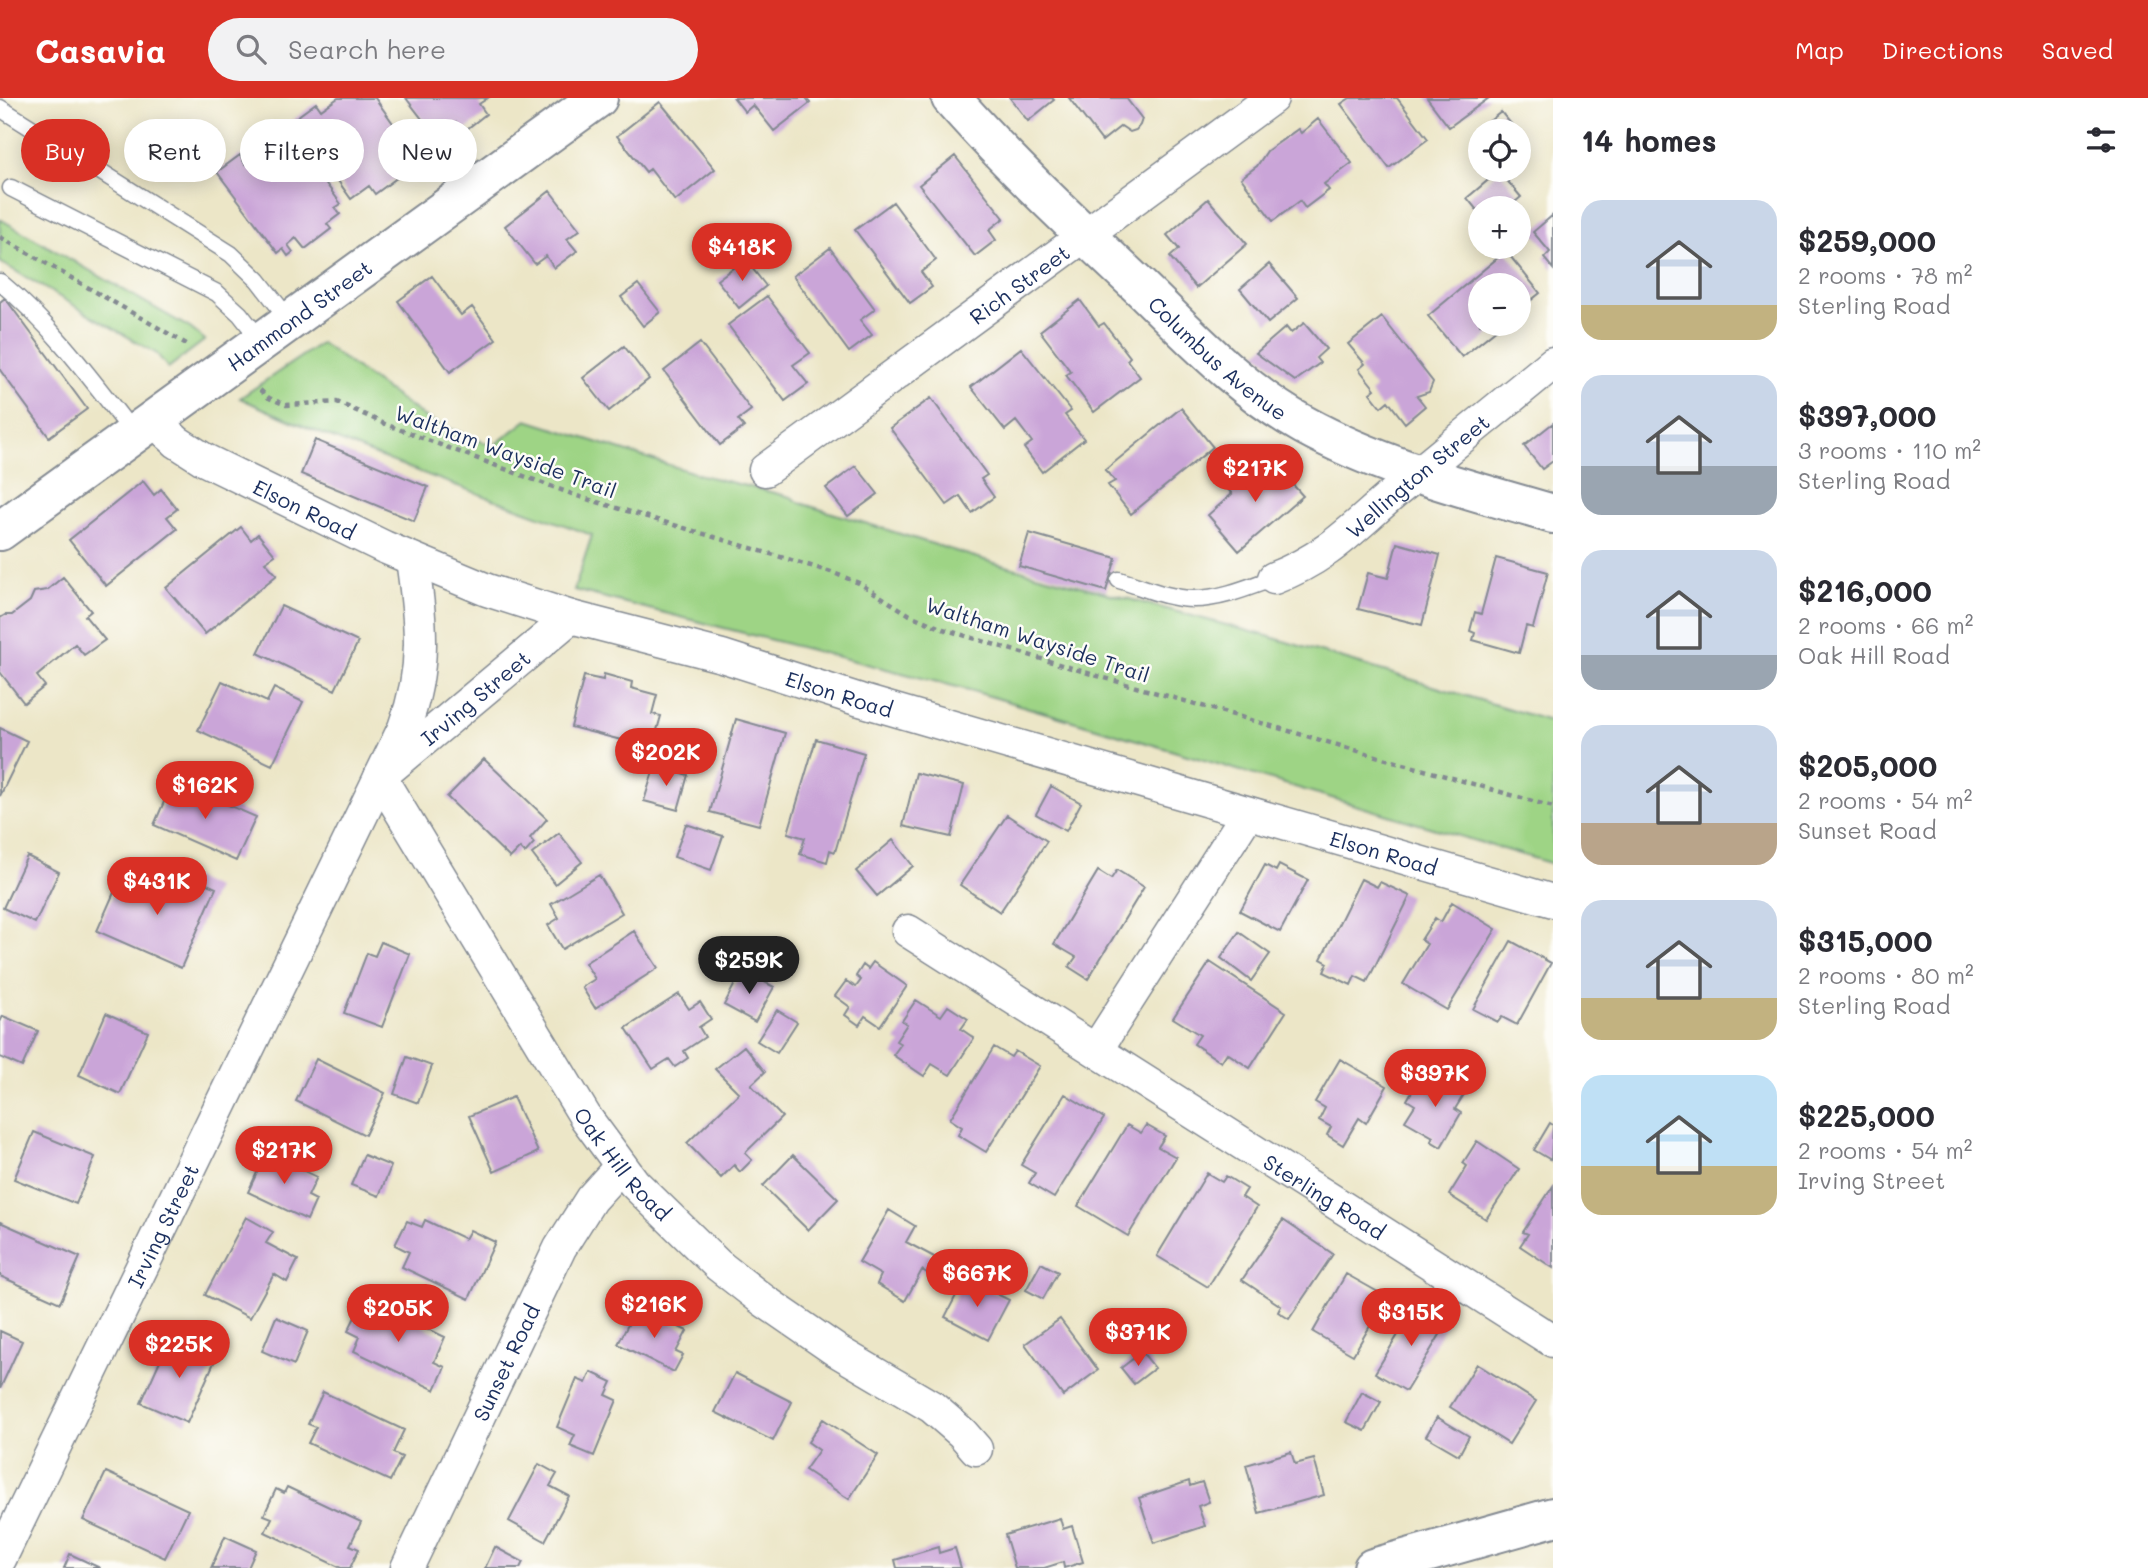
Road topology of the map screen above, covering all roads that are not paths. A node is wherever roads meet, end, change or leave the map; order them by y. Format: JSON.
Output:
{"nodes":[{"id":1,"x":5,"y":98,"type":"edge"},
{"id":2,"x":598,"y":98,"type":"edge"},
{"id":3,"x":951,"y":98,"type":"edge"},
{"id":4,"x":1272,"y":98,"type":"edge"},
{"id":5,"x":0,"y":108,"type":"edge"},
{"id":6,"x":26,"y":119,"type":"edge"},
{"id":7,"x":21,"y":121,"type":"edge"},
{"id":8,"x":110,"y":177,"type":"edge"},
{"id":9,"x":11,"y":188,"type":"dead end"},
{"id":10,"x":1085,"y":235,"type":"junction"},
{"id":11,"x":0,"y":282,"type":"edge"},
{"id":12,"x":276,"y":332,"type":"junction"},
{"id":13,"x":1553,"y":363,"type":"edge"},
{"id":14,"x":144,"y":427,"type":"junction"},
{"id":15,"x":765,"y":470,"type":"dead end"},
{"id":16,"x":1417,"y":474,"type":"junction"},
{"id":17,"x":1553,"y":514,"type":"edge"},
{"id":18,"x":0,"y":531,"type":"edge"},
{"id":19,"x":412,"y":559,"type":"junction"},
{"id":20,"x":1274,"y":578,"type":"joint"},
{"id":21,"x":1119,"y":580,"type":"dead end"},
{"id":22,"x":571,"y":617,"type":"junction"},
{"id":23,"x":380,"y":777,"type":"junction"},
{"id":24,"x":1248,"y":813,"type":"junction"},
{"id":25,"x":1553,"y":901,"type":"edge"},
{"id":26,"x":908,"y":930,"type":"dead end"},
{"id":27,"x":1096,"y":1050,"type":"junction"},
{"id":28,"x":620,"y":1167,"type":"junction"},
{"id":29,"x":1553,"y":1341,"type":"edge"},
{"id":30,"x":976,"y":1449,"type":"dead end"},
{"id":31,"x":1553,"y":1517,"type":"edge"},
{"id":32,"x":0,"y":1559,"type":"edge"},
{"id":33,"x":407,"y":1568,"type":"edge"},
{"id":34,"x":1373,"y":1568,"type":"edge"}],
"edges":[{"from":1,"to":6,"type":"lane"},
{"from":2,"to":12,"type":"street","name":"Hammond Street"},
{"from":3,"to":10,"type":"street","name":"Columbus Avenue"},
{"from":4,"to":10,"type":"street","name":"Rich Street"},
{"from":5,"to":7,"type":"lane"},
{"from":8,"to":12,"type":"lane"},
{"from":9,"to":12,"type":"lane"},
{"from":10,"to":15,"type":"street","name":"Rich Street"},
{"from":10,"to":16,"type":"street","name":"Columbus Avenue"},
{"from":11,"to":14,"type":"lane"},
{"from":12,"to":14,"type":"street","name":"Hammond Street"},
{"from":13,"to":16,"type":"street","name":"Wellington Street"},
{"from":14,"to":18,"type":"street","name":"Hammond Street"},
{"from":14,"to":19,"type":"street","name":"Elson Road"},
{"from":16,"to":17,"type":"street","name":"Columbus Avenue"},
{"from":16,"to":20,"type":"street","name":"Wellington Street"},
{"from":19,"to":22,"type":"street","name":"Elson Road"},
{"from":19,"to":23,"type":"street","name":"Irving Street"},
{"from":20,"to":21,"type":"lane"},
{"from":22,"to":23,"type":"street","name":"Irving Street"},
{"from":22,"to":24,"type":"street","name":"Elson Road"},
{"from":23,"to":28,"type":"street","name":"Oak Hill Road"},
{"from":23,"to":32,"type":"street","name":"Irving Street"},
{"from":24,"to":25,"type":"street","name":"Elson Road"},
{"from":24,"to":27,"type":"street"},
{"from":26,"to":27,"type":"street","name":"Sterling Road"},
{"from":27,"to":29,"type":"street","name":"Sterling Road"},
{"from":28,"to":30,"type":"street","name":"Oak Hill Road"},
{"from":28,"to":33,"type":"street","name":"Sunset Road"},
{"from":31,"to":34,"type":"street"}]}
